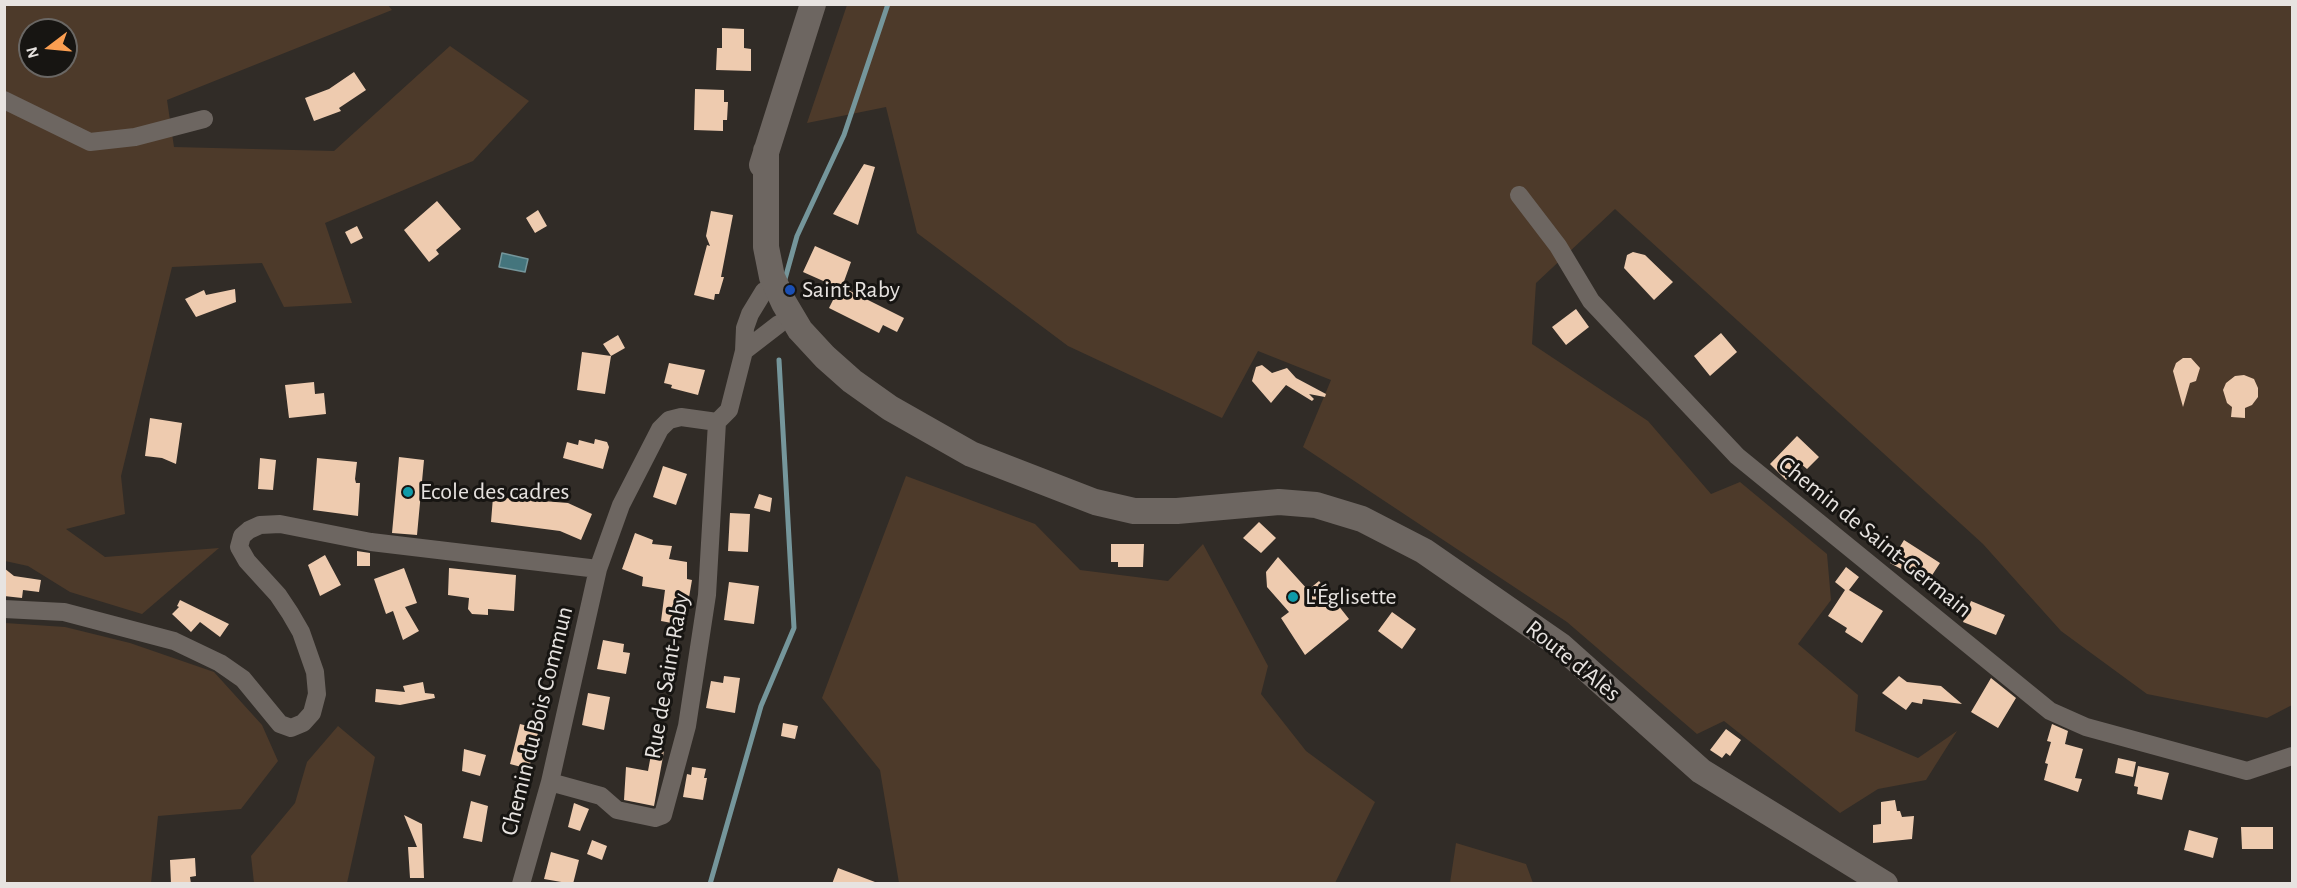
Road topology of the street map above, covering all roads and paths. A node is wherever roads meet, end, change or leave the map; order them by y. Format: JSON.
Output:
{"nodes":[{"id":1,"x":813,"y":4,"type":"edge"},
{"id":2,"x":4,"y":100,"type":"edge"},
{"id":3,"x":204,"y":119,"type":"dead end"},
{"id":4,"x":766,"y":151,"type":"junction"},
{"id":5,"x":1518,"y":195,"type":"dead end"},
{"id":6,"x":764,"y":291,"type":"junction"},
{"id":7,"x":779,"y":324,"type":"junction"},
{"id":8,"x":744,"y":351,"type":"junction"},
{"id":9,"x":890,"y":408,"type":"junction"},
{"id":10,"x":717,"y":422,"type":"junction"},
{"id":11,"x":598,"y":569,"type":"junction"},
{"id":12,"x":4,"y":609,"type":"edge"},
{"id":13,"x":2292,"y":756,"type":"edge"},
{"id":14,"x":549,"y":782,"type":"junction"},
{"id":15,"x":521,"y":884,"type":"edge"},
{"id":16,"x":1884,"y":884,"type":"edge"}],
"edges":[{"from":1,"to":4,"type":"main road"},
{"from":2,"to":3,"type":"street"},
{"from":4,"to":6,"type":"main road"},
{"from":4,"to":9,"type":"main road"},
{"from":5,"to":13,"type":"street","name":"Chemin de Saint-Germain"},
{"from":6,"to":7,"type":"main road"},
{"from":6,"to":8,"type":"street"},
{"from":7,"to":8,"type":"street"},
{"from":7,"to":9,"type":"main road"},
{"from":8,"to":10,"type":"street"},
{"from":9,"to":16,"type":"main road","name":"Route d'Alès"},
{"from":10,"to":11,"type":"street","name":"Chemin du Bois Commun"},
{"from":10,"to":14,"type":"street","name":"Rue de Saint-Raby"},
{"from":11,"to":12,"type":"street"},
{"from":11,"to":14,"type":"street","name":"Chemin du Bois Commun"},
{"from":14,"to":15,"type":"street","name":"Chemin du Bois Commun"}]}
